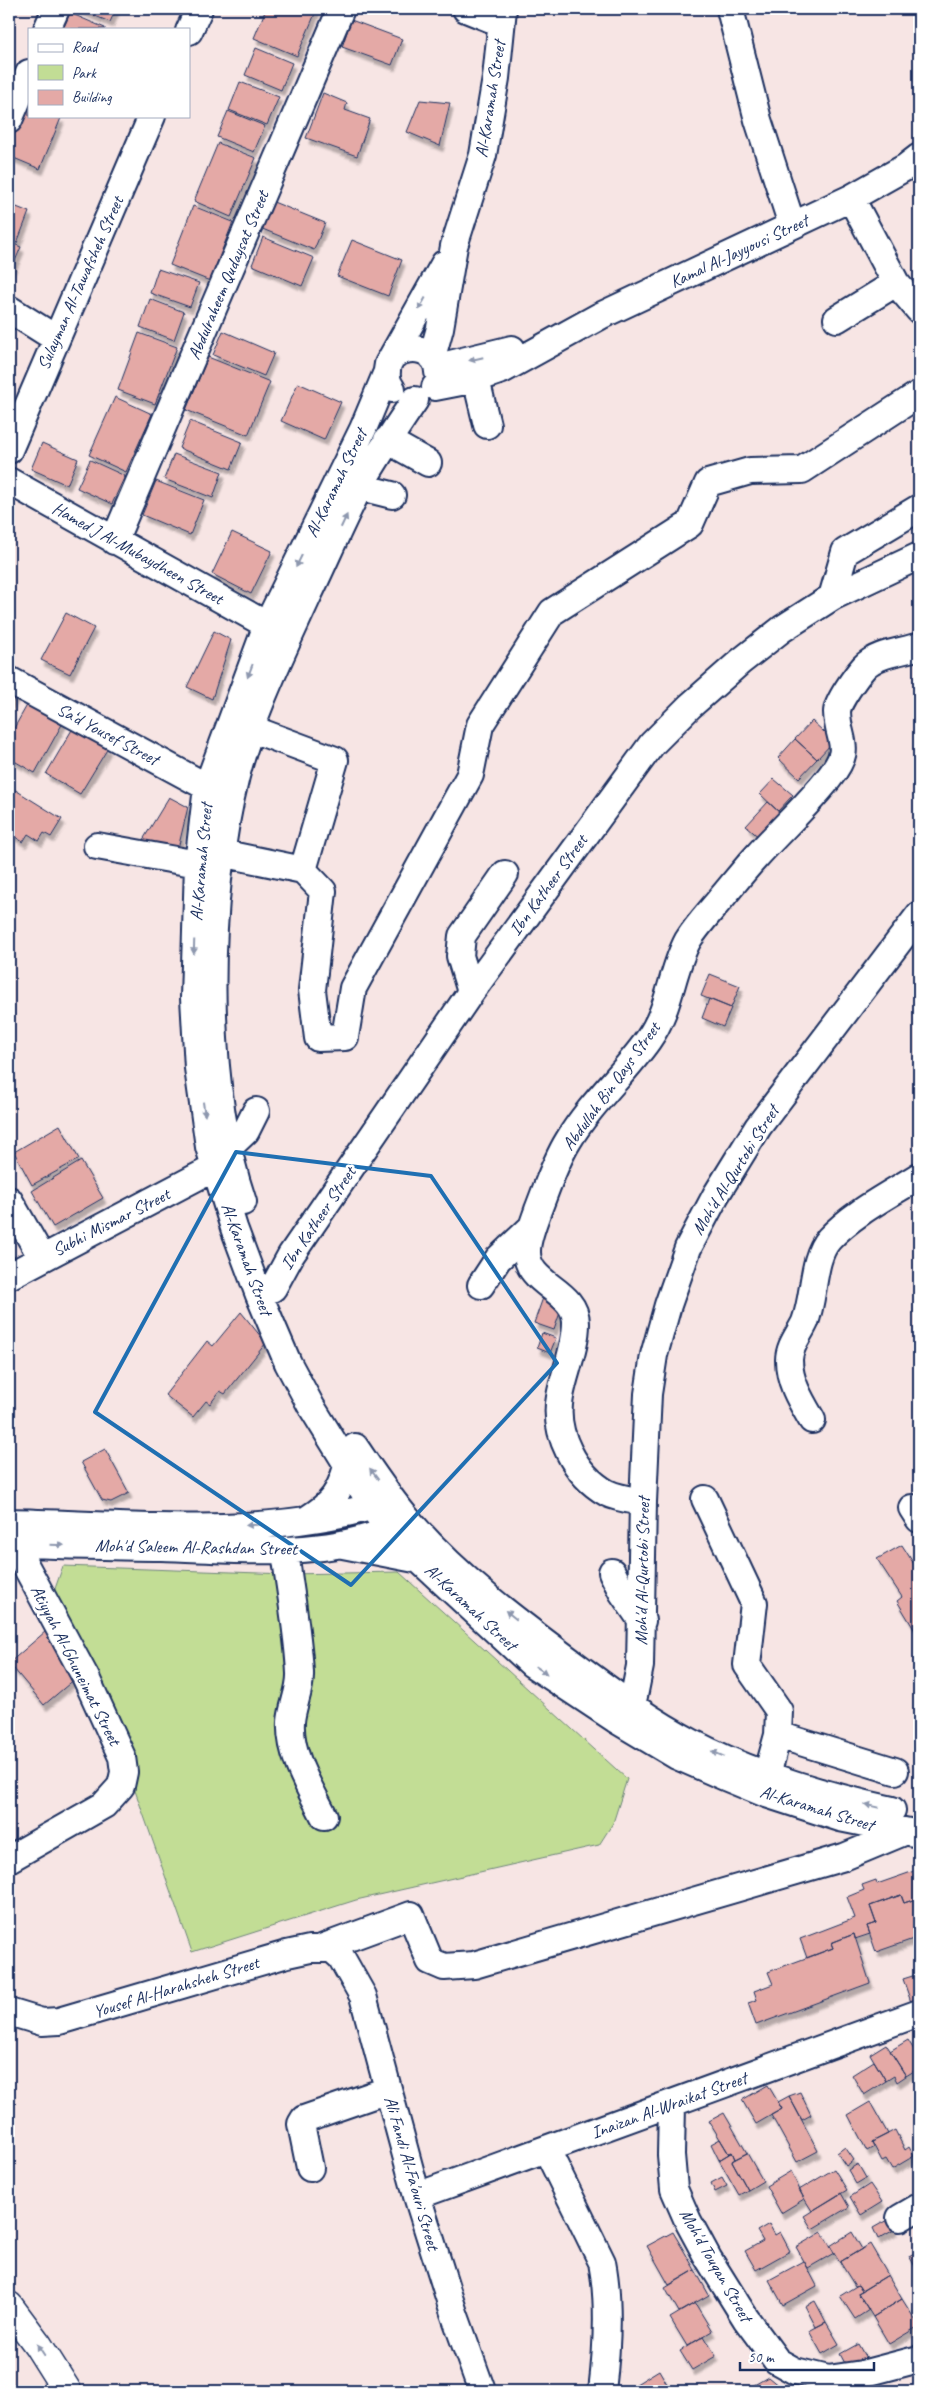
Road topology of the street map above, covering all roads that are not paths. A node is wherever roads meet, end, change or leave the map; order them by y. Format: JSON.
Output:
{"nodes":[{"id":1,"x":56,"y":9,"type":"edge"},
{"id":2,"x":199,"y":9,"type":"edge"},
{"id":3,"x":341,"y":9,"type":"edge"},
{"id":4,"x":466,"y":9,"type":"edge"},
{"id":5,"x":730,"y":9,"type":"edge"},
{"id":6,"x":502,"y":16,"type":"edge"},
{"id":7,"x":47,"y":28,"type":"edge"},
{"id":8,"x":190,"y":29,"type":"edge"},
{"id":9,"x":28,"y":75,"type":"edge"},
{"id":10,"x":151,"y":118,"type":"edge"},
{"id":11,"x":9,"y":120,"type":"edge"},
{"id":12,"x":919,"y":157,"type":"edge"},
{"id":13,"x":851,"y":198,"type":"junction"},
{"id":14,"x":792,"y":225,"type":"junction"},
{"id":15,"x":454,"y":246,"type":"junction"},
{"id":16,"x":896,"y":283,"type":"junction"},
{"id":17,"x":9,"y":309,"type":"edge"},
{"id":18,"x":919,"y":310,"type":"edge"},
{"id":19,"x":838,"y":319,"type":"dead end"},
{"id":20,"x":55,"y":338,"type":"junction"},
{"id":21,"x":557,"y":340,"type":"junction"},
{"id":22,"x":390,"y":365,"type":"junction"},
{"id":23,"x":430,"y":378,"type":"junction"},
{"id":24,"x":476,"y":379,"type":"junction"},
{"id":25,"x":919,"y":394,"type":"edge"},
{"id":26,"x":487,"y":425,"type":"dead end"},
{"id":27,"x":387,"y":440,"type":"junction"},
{"id":28,"x":9,"y":450,"type":"edge"},
{"id":29,"x":428,"y":463,"type":"dead end"},
{"id":30,"x":9,"y":481,"type":"edge"},
{"id":31,"x":360,"y":487,"type":"junction"},
{"id":32,"x":392,"y":495,"type":"dead end"},
{"id":33,"x":919,"y":508,"type":"edge"},
{"id":34,"x":114,"y":541,"type":"junction"},
{"id":35,"x":919,"y":556,"type":"edge"},
{"id":36,"x":832,"y":597,"type":"junction"},
{"id":37,"x":267,"y":625,"type":"junction"},
{"id":38,"x":919,"y":646,"type":"edge"},
{"id":39,"x":9,"y":680,"type":"edge"},
{"id":40,"x":252,"y":729,"type":"junction"},
{"id":41,"x":208,"y":787,"type":"junction"},
{"id":42,"x":97,"y":846,"type":"dead end"},
{"id":43,"x":209,"y":859,"type":"junction"},
{"id":44,"x":302,"y":870,"type":"junction"},
{"id":45,"x":505,"y":874,"type":"dead end"},
{"id":46,"x":919,"y":915,"type":"edge"},
{"id":47,"x":471,"y":992,"type":"junction"},
{"id":48,"x":256,"y":1111,"type":"dead end"},
{"id":49,"x":221,"y":1158,"type":"junction"},
{"id":50,"x":919,"y":1176,"type":"edge"},
{"id":51,"x":9,"y":1200,"type":"edge"},
{"id":52,"x":532,"y":1227,"type":"junction"},
{"id":53,"x":42,"y":1258,"type":"junction"},
{"id":54,"x":9,"y":1276,"type":"edge"},
{"id":55,"x":481,"y":1285,"type":"dead end"},
{"id":56,"x":266,"y":1292,"type":"junction"},
{"id":57,"x":812,"y":1420,"type":"dead end"},
{"id":58,"x":347,"y":1467,"type":"junction"},
{"id":59,"x":704,"y":1499,"type":"dead end"},
{"id":60,"x":643,"y":1502,"type":"junction"},
{"id":61,"x":391,"y":1515,"type":"junction"},
{"id":62,"x":302,"y":1522,"type":"junction"},
{"id":63,"x":10,"y":1536,"type":"edge"},
{"id":64,"x":340,"y":1545,"type":"junction"},
{"id":65,"x":285,"y":1551,"type":"junction"},
{"id":66,"x":420,"y":1560,"type":"junction"},
{"id":67,"x":612,"y":1572,"type":"dead end"},
{"id":68,"x":642,"y":1620,"type":"junction"},
{"id":69,"x":632,"y":1706,"type":"junction"},
{"id":70,"x":778,"y":1735,"type":"junction"},
{"id":71,"x":895,"y":1771,"type":"dead end"},
{"id":72,"x":767,"y":1775,"type":"junction"},
{"id":73,"x":324,"y":1816,"type":"dead end"},
{"id":74,"x":914,"y":1828,"type":"edge"},
{"id":75,"x":9,"y":1859,"type":"edge"},
{"id":76,"x":332,"y":1952,"type":"junction"},
{"id":77,"x":9,"y":2012,"type":"edge"},
{"id":78,"x":919,"y":2013,"type":"edge"},
{"id":79,"x":389,"y":2095,"type":"junction"},
{"id":80,"x":672,"y":2104,"type":"junction"},
{"id":81,"x":547,"y":2150,"type":"junction"},
{"id":82,"x":310,"y":2168,"type":"dead end"},
{"id":83,"x":417,"y":2196,"type":"junction"},
{"id":84,"x":9,"y":2306,"type":"edge"},
{"id":85,"x":919,"y":2359,"type":"edge"},
{"id":86,"x":67,"y":2391,"type":"edge"},
{"id":87,"x":482,"y":2391,"type":"edge"},
{"id":88,"x":602,"y":2391,"type":"edge"}],
"edges":[{"from":1,"to":7,"type":"street"},
{"from":2,"to":8,"type":"street"},
{"from":3,"to":34,"type":"street","name":"Abdulraheem Qudaysat Street"},
{"from":4,"to":6,"type":"street"},
{"from":5,"to":14,"type":"street"},
{"from":6,"to":15,"type":"street","name":"Al-Karamah Street"},
{"from":9,"to":11,"type":"street"},
{"from":10,"to":20,"type":"street","name":"Sulayman Al-Tawafsheh Street"},
{"from":12,"to":13,"type":"street","name":"Kamal Al-Jayyousi Street"},
{"from":13,"to":14,"type":"street","name":"Kamal Al-Jayyousi Street"},
{"from":13,"to":16,"type":"street"},
{"from":14,"to":21,"type":"street","name":"Kamal Al-Jayyousi Street"},
{"from":15,"to":22,"type":"street","name":"Al-Karamah Street","one_way":true},
{"from":15,"to":23,"type":"street","name":"Al-Karamah Street"},
{"from":16,"to":18,"type":"street"},
{"from":16,"to":19,"type":"street"},
{"from":17,"to":20,"type":"street"},
{"from":20,"to":28,"type":"street","name":"Sulayman Al-Tawafsheh Street"},
{"from":21,"to":23,"type":"street","name":"Kamal Al-Jayyousi Street","one_way":true},
{"from":21,"to":24,"type":"street","name":"Kamal Al-Jayyousi Street"},
{"from":22,"to":23,"type":"street"},
{"from":22,"to":23,"type":"street"},
{"from":22,"to":37,"type":"street","name":"Al-Karamah Street","one_way":true},
{"from":23,"to":24,"type":"street","name":"Kamal Al-Jayyousi Street"},
{"from":23,"to":27,"type":"street","name":"Al-Karamah Street"},
{"from":24,"to":26,"type":"street"},
{"from":25,"to":44,"type":"street"},
{"from":27,"to":29,"type":"street"},
{"from":27,"to":31,"type":"street","name":"Al-Karamah Street"},
{"from":30,"to":34,"type":"street","name":"Hamed J Al-Mubaydheen Street"},
{"from":31,"to":32,"type":"street"},
{"from":40,"to":31,"type":"street","name":"Al-Karamah Street","one_way":true},
{"from":33,"to":36,"type":"street"},
{"from":34,"to":37,"type":"street","name":"Hamed J Al-Mubaydheen Street"},
{"from":35,"to":36,"type":"street","name":"Ibn Katheer Street"},
{"from":36,"to":47,"type":"street","name":"Ibn Katheer Street"},
{"from":37,"to":41,"type":"street","name":"Al-Karamah Street","one_way":true},
{"from":38,"to":52,"type":"street","name":"Abdullah Bin Qays Street"},
{"from":39,"to":41,"type":"street","name":"Sa‘d Yousef Street"},
{"from":40,"to":43,"type":"street","name":"Al-Karamah Street"},
{"from":40,"to":44,"type":"street"},
{"from":41,"to":43,"type":"street","name":"Al-Karamah Street"},
{"from":42,"to":43,"type":"street"},
{"from":43,"to":44,"type":"street"},
{"from":43,"to":49,"type":"street","name":"Al-Karamah Street"},
{"from":45,"to":47,"type":"street"},
{"from":46,"to":60,"type":"street","name":"Moh'd Al-Qurtobi Street"},
{"from":47,"to":56,"type":"street","name":"Ibn Katheer Street"},
{"from":48,"to":49,"type":"street","name":"Subhi Mismar Street"},
{"from":49,"to":53,"type":"street","name":"Subhi Mismar Street"},
{"from":49,"to":56,"type":"street","name":"Al-Karamah Street"},
{"from":50,"to":57,"type":"street"},
{"from":51,"to":53,"type":"street"},
{"from":52,"to":55,"type":"street"},
{"from":52,"to":60,"type":"street","name":"Abdullah Bin Qays Street"},
{"from":53,"to":54,"type":"street","name":"Subhi Mismar Street"},
{"from":56,"to":58,"type":"street","name":"Al-Karamah Street"},
{"from":61,"to":56,"type":"street","name":"Al-Karamah Street","one_way":true},
{"from":58,"to":61,"type":"street","name":"Al-Karamah Street"},
{"from":58,"to":62,"type":"street"},
{"from":59,"to":70,"type":"street"},
{"from":60,"to":68,"type":"street","name":"Moh'd Al-Qurtobi Street"},
{"from":61,"to":62,"type":"street","name":"Moh'd Saleem Al-Rashdan Street"},
{"from":61,"to":64,"type":"street","name":"Moh'd Saleem Al-Rashdan Street"},
{"from":61,"to":66,"type":"street","name":"Al-Karamah Street"},
{"from":69,"to":61,"type":"street","name":"Al-Karamah Street","one_way":true},
{"from":62,"to":63,"type":"street","name":"Moh'd Saleem Al-Rashdan Street","one_way":true},
{"from":63,"to":65,"type":"street","name":"Moh'd Saleem Al-Rashdan Street","one_way":true},
{"from":63,"to":75,"type":"street","name":"Atiyyah Al-Ghuneimat Street"},
{"from":64,"to":65,"type":"street","name":"Moh'd Saleem Al-Rashdan Street"},
{"from":64,"to":66,"type":"street"},
{"from":65,"to":73,"type":"street"},
{"from":66,"to":74,"type":"street","name":"Al-Karamah Street","one_way":true},
{"from":67,"to":68,"type":"street"},
{"from":68,"to":69,"type":"street","name":"Moh'd Al-Qurtobi Street"},
{"from":72,"to":69,"type":"street","name":"Al-Karamah Street","one_way":true},
{"from":70,"to":71,"type":"street"},
{"from":70,"to":72,"type":"street"},
{"from":74,"to":72,"type":"street","name":"Al-Karamah Street","one_way":true},
{"from":74,"to":76,"type":"street","name":"Yousef Al-Harahsheh Street"},
{"from":76,"to":77,"type":"street","name":"Yousef Al-Harahsheh Street"},
{"from":76,"to":79,"type":"street","name":"Ali Fandi Al-Fa'ouri Street"},
{"from":78,"to":80,"type":"street","name":"Inaizan Al-Wraikat Street"},
{"from":79,"to":82,"type":"street"},
{"from":79,"to":83,"type":"street","name":"Ali Fandi Al-Fa'ouri Street"},
{"from":80,"to":81,"type":"street","name":"Inaizan Al-Wraikat Street"},
{"from":80,"to":85,"type":"street","name":"Moh'd Touqan Street"},
{"from":81,"to":83,"type":"street","name":"Inaizan Al-Wraikat Street"},
{"from":81,"to":88,"type":"street"},
{"from":83,"to":87,"type":"street","name":"Ali Fandi Al-Fa'ouri Street"},
{"from":86,"to":84,"type":"highway","one_way":true}]}
